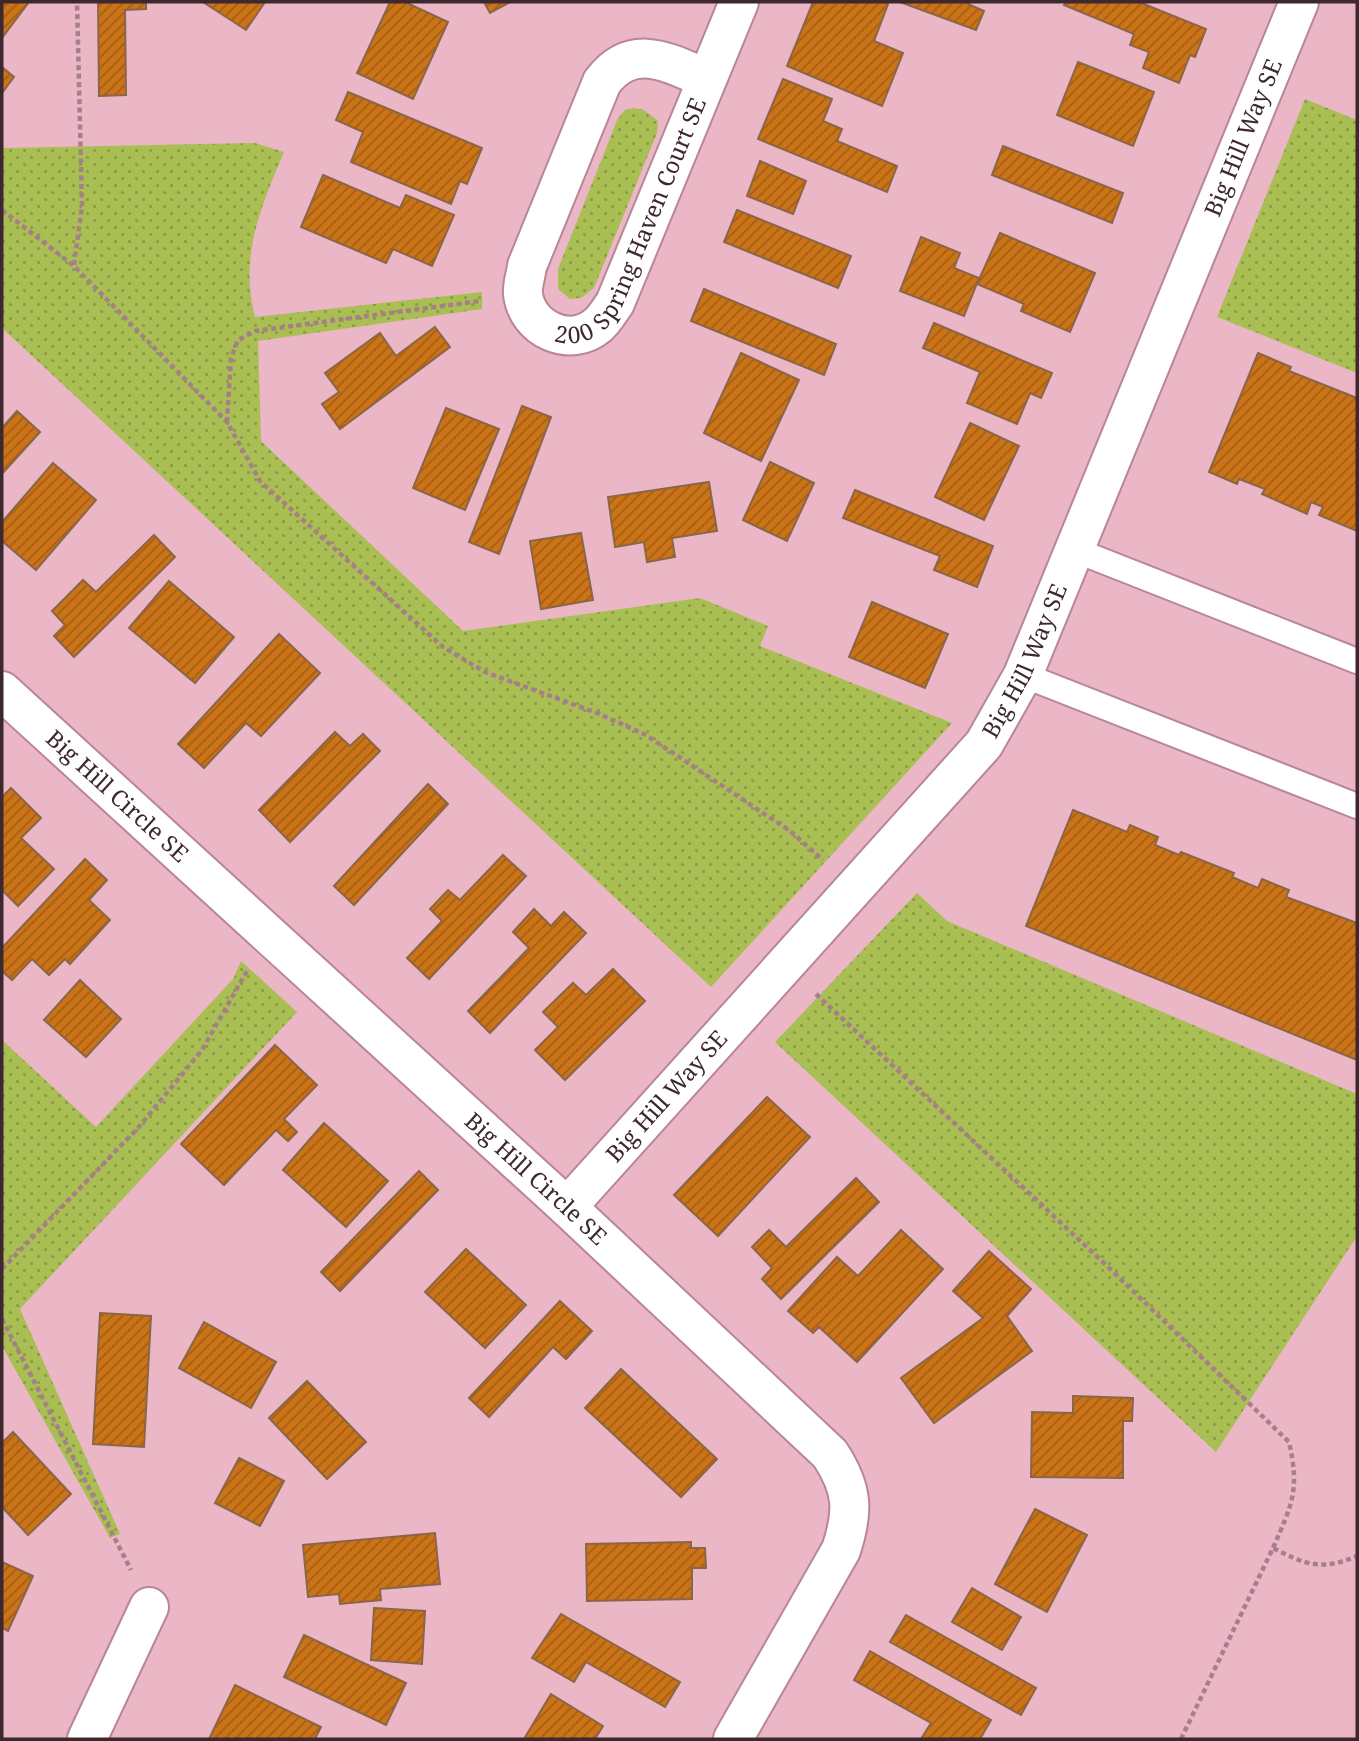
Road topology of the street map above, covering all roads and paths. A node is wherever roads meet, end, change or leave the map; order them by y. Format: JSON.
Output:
{"nodes":[{"id":1,"x":77,"y":2,"type":"edge"},
{"id":2,"x":739,"y":2,"type":"edge"},
{"id":3,"x":1298,"y":2,"type":"edge"},
{"id":4,"x":707,"y":79,"type":"junction"},
{"id":5,"x":2,"y":210,"type":"edge"},
{"id":6,"x":74,"y":266,"type":"junction"},
{"id":7,"x":523,"y":293,"type":"junction"},
{"id":8,"x":227,"y":422,"type":"junction"},
{"id":9,"x":1075,"y":550,"type":"junction"},
{"id":10,"x":1357,"y":661,"type":"edge"},
{"id":11,"x":1023,"y":675,"type":"junction"},
{"id":12,"x":2,"y":691,"type":"edge"},
{"id":13,"x":1357,"y":806,"type":"edge"},
{"id":14,"x":856,"y":888,"type":"junction"},
{"id":15,"x":268,"y":934,"type":"junction"},
{"id":16,"x":786,"y":966,"type":"junction"},
{"id":17,"x":567,"y":1207,"type":"junction"},
{"id":18,"x":2,"y":1269,"type":"edge"},
{"id":19,"x":2,"y":1319,"type":"edge"},
{"id":20,"x":1273,"y":1548,"type":"junction"},
{"id":21,"x":1357,"y":1556,"type":"edge"},
{"id":22,"x":149,"y":1607,"type":"joint"},
{"id":23,"x":87,"y":1739,"type":"edge"},
{"id":24,"x":733,"y":1739,"type":"edge"},
{"id":25,"x":1181,"y":1739,"type":"edge"}],
"edges":[{"from":1,"to":6,"type":"path"},
{"from":2,"to":4,"type":"street","name":"200 Spring Haven Court SE"},
{"from":3,"to":9,"type":"street","name":"Big Hill Way SE"},
{"from":4,"to":7,"type":"street","name":"200 Spring Haven Court SE"},
{"from":4,"to":7,"type":"street","name":"200 Spring Haven Court SE"},
{"from":5,"to":6,"type":"path"},
{"from":6,"to":8,"type":"path"},
{"from":7,"to":8,"type":"path"},
{"from":8,"to":14,"type":"path"},
{"from":9,"to":10,"type":"lane"},
{"from":9,"to":11,"type":"street","name":"Big Hill Way SE"},
{"from":11,"to":13,"type":"lane"},
{"from":11,"to":14,"type":"street","name":"Big Hill Way SE"},
{"from":12,"to":15,"type":"street","name":"Big Hill Circle SE"},
{"from":14,"to":16,"type":"street","name":"Big Hill Way SE"},
{"from":15,"to":17,"type":"street","name":"Big Hill Circle SE"},
{"from":15,"to":18,"type":"path"},
{"from":16,"to":17,"type":"street","name":"Big Hill Way SE"},
{"from":16,"to":20,"type":"path"},
{"from":17,"to":24,"type":"street","name":"Big Hill Circle SE"},
{"from":19,"to":22,"type":"path"},
{"from":20,"to":21,"type":"path"},
{"from":20,"to":25,"type":"path"},
{"from":22,"to":23,"type":"street"}]}
